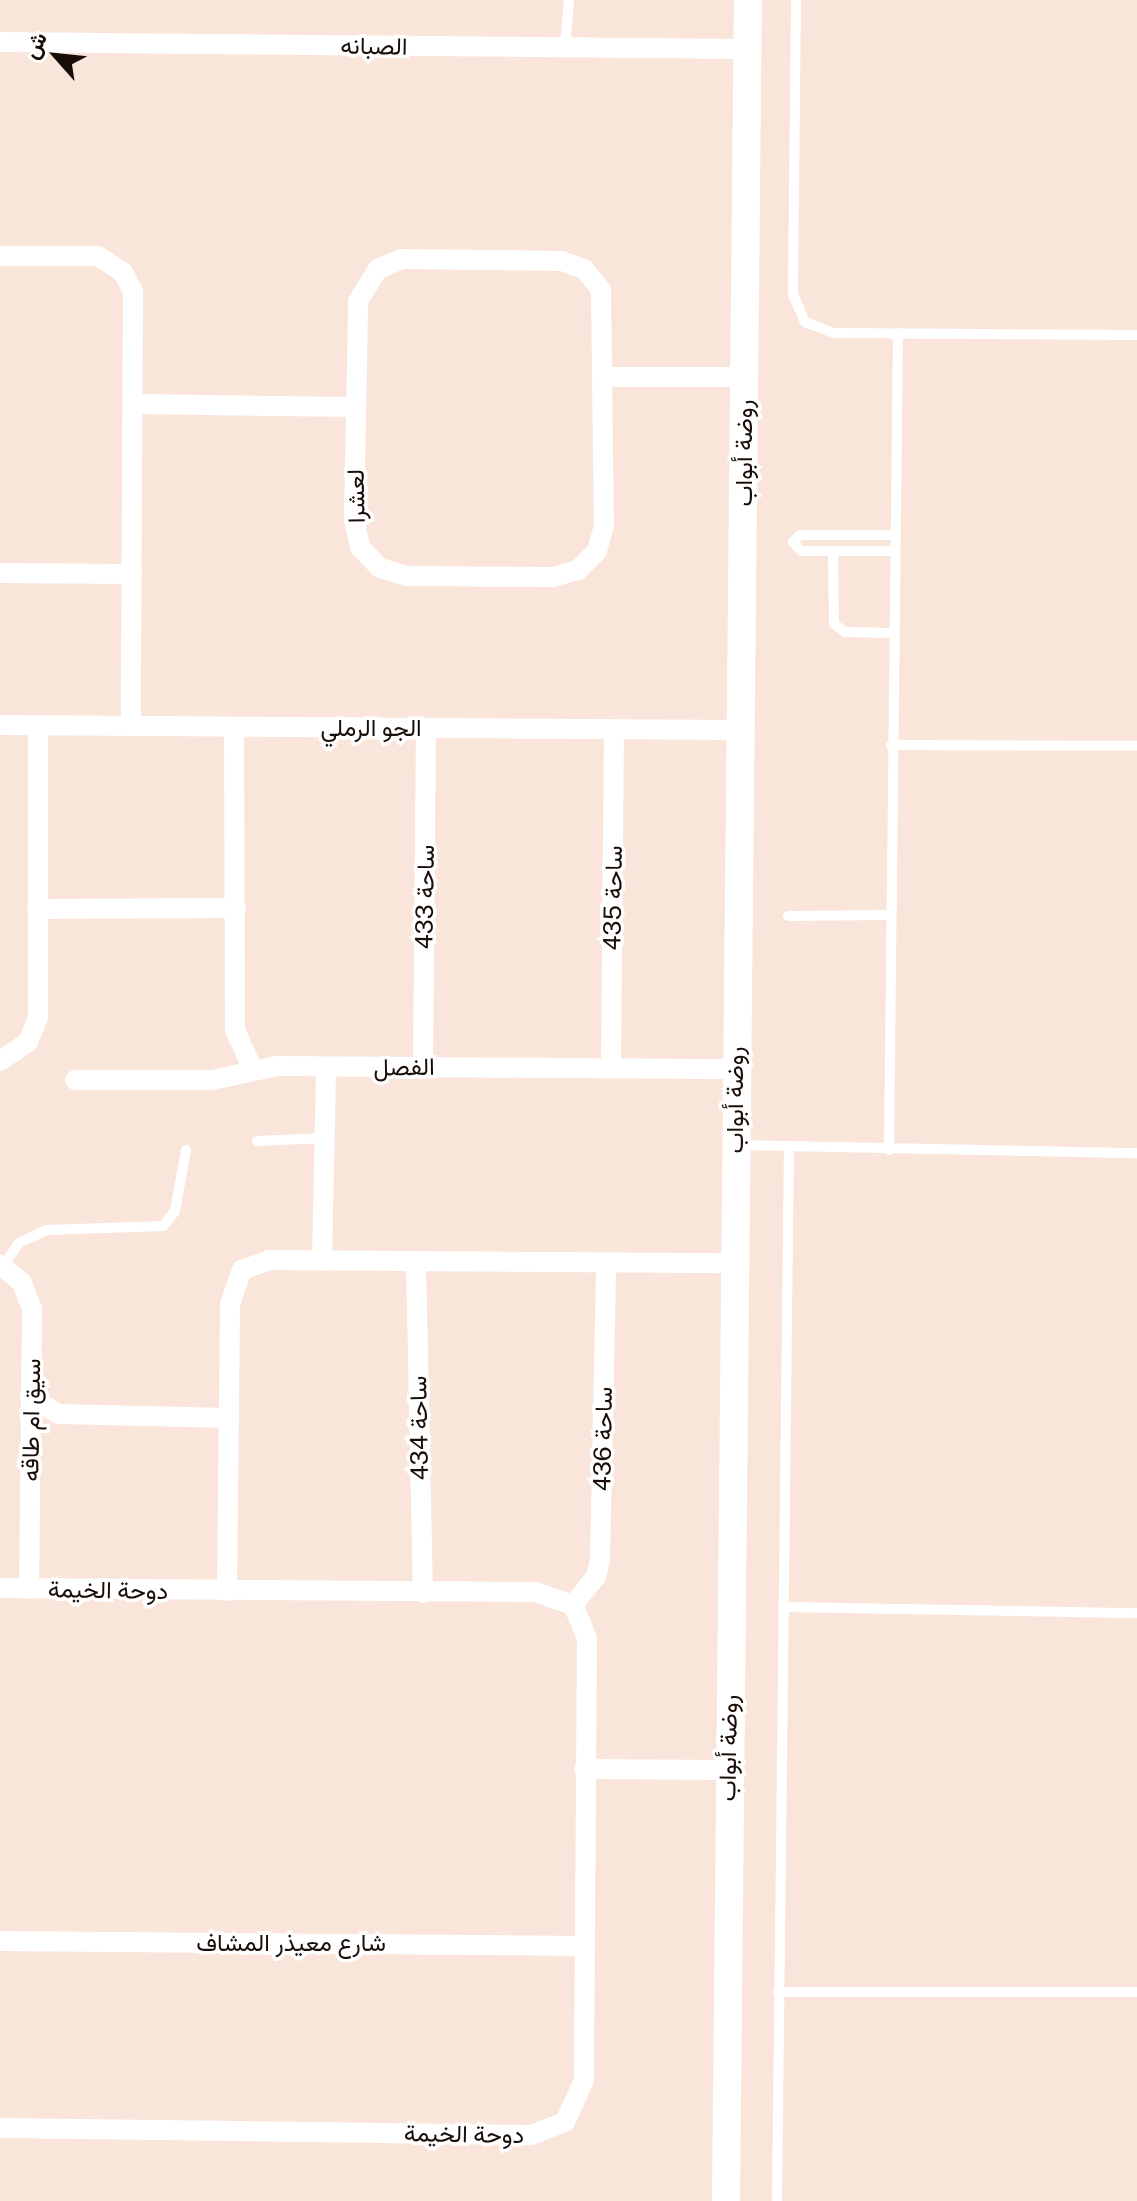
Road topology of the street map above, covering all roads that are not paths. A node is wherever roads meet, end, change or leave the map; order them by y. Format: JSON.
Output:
{"nodes":[{"id":1,"x":569,"y":0,"type":"edge"},
{"id":2,"x":748,"y":0,"type":"edge"},
{"id":3,"x":796,"y":0,"type":"edge"},
{"id":4,"x":0,"y":42,"type":"edge"},
{"id":5,"x":565,"y":47,"type":"junction"},
{"id":6,"x":748,"y":49,"type":"junction"},
{"id":7,"x":0,"y":256,"type":"edge"},
{"id":8,"x":898,"y":333,"type":"junction"},
{"id":9,"x":1137,"y":335,"type":"edge"},
{"id":10,"x":604,"y":377,"type":"junction"},
{"id":11,"x":745,"y":377,"type":"junction"},
{"id":12,"x":134,"y":404,"type":"junction"},
{"id":13,"x":356,"y":407,"type":"junction"},
{"id":14,"x":894,"y":535,"type":"junction"},
{"id":15,"x":833,"y":551,"type":"junction"},
{"id":16,"x":894,"y":551,"type":"junction"},
{"id":17,"x":0,"y":573,"type":"edge"},
{"id":18,"x":132,"y":574,"type":"junction"},
{"id":19,"x":892,"y":633,"type":"junction"},
{"id":20,"x":0,"y":725,"type":"edge"},
{"id":21,"x":38,"y":726,"type":"junction"},
{"id":22,"x":131,"y":726,"type":"junction"},
{"id":23,"x":234,"y":727,"type":"junction"},
{"id":24,"x":426,"y":728,"type":"junction"},
{"id":25,"x":614,"y":730,"type":"junction"},
{"id":26,"x":743,"y":730,"type":"junction"},
{"id":27,"x":891,"y":745,"type":"junction"},
{"id":28,"x":1137,"y":746,"type":"edge"},
{"id":29,"x":236,"y":908,"type":"junction"},
{"id":30,"x":37,"y":909,"type":"junction"},
{"id":31,"x":890,"y":915,"type":"junction"},
{"id":32,"x":788,"y":916,"type":"dead end"},
{"id":33,"x":0,"y":1061,"type":"edge"},
{"id":34,"x":423,"y":1066,"type":"junction"},
{"id":35,"x":611,"y":1067,"type":"junction"},
{"id":36,"x":326,"y":1068,"type":"junction"},
{"id":37,"x":734,"y":1069,"type":"junction"},
{"id":38,"x":253,"y":1070,"type":"junction"},
{"id":39,"x":75,"y":1080,"type":"dead end"},
{"id":40,"x":325,"y":1138,"type":"junction"},
{"id":41,"x":257,"y":1141,"type":"dead end"},
{"id":42,"x":734,"y":1145,"type":"junction"},
{"id":43,"x":789,"y":1148,"type":"junction"},
{"id":44,"x":186,"y":1150,"type":"dead end"},
{"id":45,"x":889,"y":1150,"type":"junction"},
{"id":46,"x":1137,"y":1153,"type":"edge"},
{"id":47,"x":322,"y":1261,"type":"junction"},
{"id":48,"x":416,"y":1262,"type":"junction"},
{"id":49,"x":736,"y":1263,"type":"junction"},
{"id":50,"x":606,"y":1264,"type":"junction"},
{"id":51,"x":1,"y":1265,"type":"edge"},
{"id":52,"x":30,"y":1397,"type":"junction"},
{"id":53,"x":58,"y":1414,"type":"junction"},
{"id":54,"x":229,"y":1418,"type":"junction"},
{"id":55,"x":30,"y":1437,"type":"junction"},
{"id":56,"x":0,"y":1588,"type":"edge"},
{"id":57,"x":29,"y":1589,"type":"junction"},
{"id":58,"x":227,"y":1591,"type":"junction"},
{"id":59,"x":423,"y":1593,"type":"junction"},
{"id":60,"x":573,"y":1605,"type":"junction"},
{"id":61,"x":783,"y":1607,"type":"junction"},
{"id":62,"x":1137,"y":1613,"type":"edge"},
{"id":63,"x":584,"y":1769,"type":"junction"},
{"id":64,"x":728,"y":1770,"type":"junction"},
{"id":65,"x":0,"y":1941,"type":"edge"},
{"id":66,"x":583,"y":1946,"type":"junction"},
{"id":67,"x":778,"y":1992,"type":"junction"},
{"id":68,"x":1137,"y":1992,"type":"edge"},
{"id":69,"x":0,"y":2128,"type":"edge"},
{"id":70,"x":726,"y":2201,"type":"edge"},
{"id":71,"x":777,"y":2201,"type":"edge"}],
"edges":[{"from":1,"to":5,"type":"lane"},
{"from":2,"to":6,"type":"street","name":"روضة أبواب"},
{"from":3,"to":8,"type":"lane"},
{"from":4,"to":5,"type":"street","name":"الصبانه"},
{"from":5,"to":6,"type":"street","name":"الصبانه"},
{"from":6,"to":11,"type":"street","name":"روضة أبواب"},
{"from":7,"to":12,"type":"street"},
{"from":8,"to":9,"type":"lane"},
{"from":8,"to":14,"type":"lane"},
{"from":10,"to":11,"type":"street"},
{"from":10,"to":13,"type":"street","name":"لعشرا"},
{"from":10,"to":13,"type":"street","name":"لعشرا"},
{"from":11,"to":26,"type":"street","name":"روضة أبواب"},
{"from":12,"to":13,"type":"street"},
{"from":12,"to":18,"type":"street"},
{"from":14,"to":15,"type":"lane"},
{"from":14,"to":16,"type":"lane"},
{"from":15,"to":16,"type":"lane"},
{"from":15,"to":19,"type":"lane"},
{"from":16,"to":19,"type":"lane"},
{"from":17,"to":18,"type":"street"},
{"from":18,"to":22,"type":"street"},
{"from":19,"to":27,"type":"lane"},
{"from":20,"to":21,"type":"street","name":"الجو الرملي"},
{"from":21,"to":22,"type":"street","name":"الجو الرملي"},
{"from":21,"to":30,"type":"street"},
{"from":22,"to":23,"type":"street","name":"الجو الرملي"},
{"from":23,"to":24,"type":"street","name":"الجو الرملي"},
{"from":23,"to":29,"type":"street"},
{"from":24,"to":25,"type":"street","name":"الجو الرملي"},
{"from":24,"to":34,"type":"street","name":"ساحة 433"},
{"from":25,"to":26,"type":"street","name":"الجو الرملي"},
{"from":25,"to":35,"type":"street","name":"ساحة 435"},
{"from":26,"to":37,"type":"street","name":"روضة أبواب"},
{"from":27,"to":28,"type":"lane"},
{"from":27,"to":31,"type":"lane"},
{"from":29,"to":30,"type":"street"},
{"from":29,"to":38,"type":"street"},
{"from":30,"to":33,"type":"street"},
{"from":31,"to":32,"type":"lane"},
{"from":31,"to":45,"type":"lane"},
{"from":34,"to":35,"type":"street","name":"الفصل"},
{"from":34,"to":36,"type":"street","name":"الفصل"},
{"from":35,"to":37,"type":"street","name":"الفصل"},
{"from":36,"to":38,"type":"street","name":"الفصل"},
{"from":36,"to":40,"type":"street"},
{"from":37,"to":42,"type":"street","name":"روضة أبواب"},
{"from":38,"to":39,"type":"street","name":"الفصل"},
{"from":40,"to":41,"type":"lane"},
{"from":40,"to":47,"type":"street"},
{"from":42,"to":43,"type":"lane"},
{"from":42,"to":49,"type":"street","name":"روضة أبواب"},
{"from":43,"to":45,"type":"lane"},
{"from":43,"to":61,"type":"lane"},
{"from":44,"to":51,"type":"lane"},
{"from":45,"to":46,"type":"lane"},
{"from":47,"to":48,"type":"street"},
{"from":47,"to":54,"type":"street"},
{"from":48,"to":50,"type":"street"},
{"from":48,"to":59,"type":"street","name":"ساحة 434"},
{"from":49,"to":50,"type":"street"},
{"from":49,"to":64,"type":"street","name":"روضة أبواب"},
{"from":50,"to":60,"type":"street","name":"ساحة 436"},
{"from":51,"to":52,"type":"street","name":"سيق ام طاقه"},
{"from":52,"to":53,"type":"street"},
{"from":52,"to":55,"type":"street","name":"سيق ام طاقه"},
{"from":53,"to":54,"type":"street"},
{"from":53,"to":55,"type":"street"},
{"from":54,"to":58,"type":"street"},
{"from":55,"to":57,"type":"street","name":"سيق ام طاقه"},
{"from":56,"to":57,"type":"street","name":"دوحة الخيمة"},
{"from":57,"to":58,"type":"street","name":"دوحة الخيمة"},
{"from":58,"to":59,"type":"street","name":"دوحة الخيمة"},
{"from":59,"to":60,"type":"street","name":"دوحة الخيمة"},
{"from":60,"to":63,"type":"street","name":"دوحة الخيمة"},
{"from":61,"to":62,"type":"lane"},
{"from":61,"to":67,"type":"lane"},
{"from":63,"to":64,"type":"street"},
{"from":63,"to":66,"type":"street","name":"دوحة الخيمة"},
{"from":64,"to":70,"type":"street","name":"روضة أبواب"},
{"from":65,"to":66,"type":"street","name":"شارع معيذر المشاف"},
{"from":66,"to":69,"type":"street","name":"دوحة الخيمة"},
{"from":67,"to":68,"type":"lane"},
{"from":67,"to":71,"type":"lane"}]}
